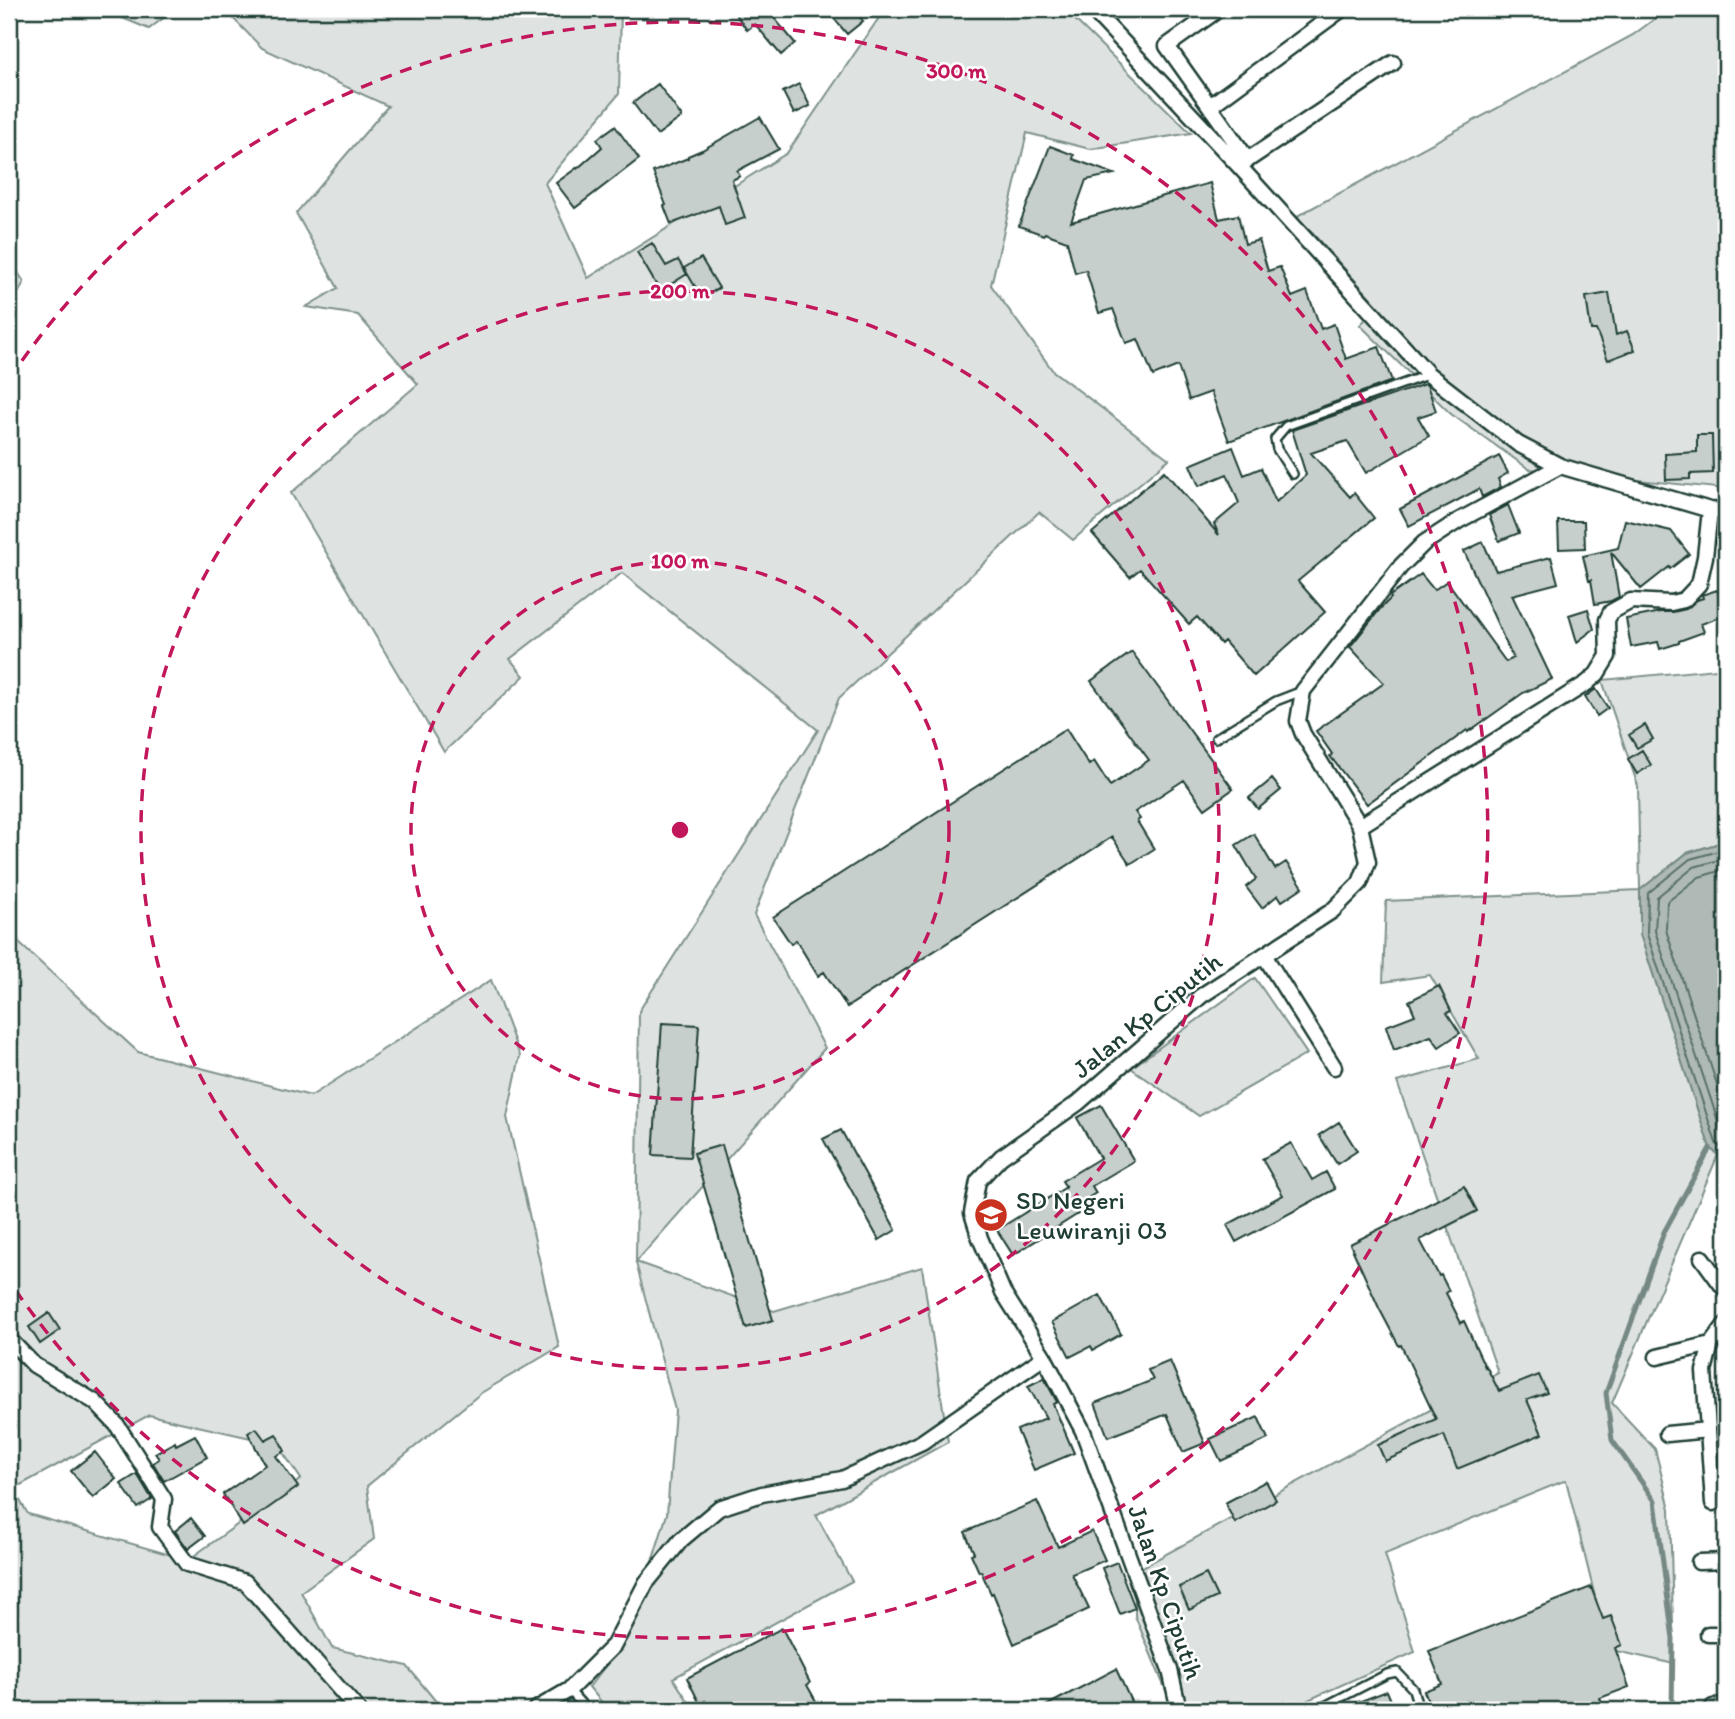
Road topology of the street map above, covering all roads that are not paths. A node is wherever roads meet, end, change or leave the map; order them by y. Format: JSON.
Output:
{"nodes":[{"id":1,"x":1092,"y":9,"type":"edge"},
{"id":2,"x":1219,"y":9,"type":"edge"},
{"id":3,"x":1342,"y":9,"type":"edge"},
{"id":4,"x":1393,"y":63,"type":"dead end"},
{"id":5,"x":1210,"y":106,"type":"junction"},
{"id":6,"x":1244,"y":163,"type":"junction"},
{"id":7,"x":1428,"y":374,"type":"junction"},
{"id":8,"x":1560,"y":466,"type":"junction"},
{"id":9,"x":1293,"y":474,"type":"dead end"},
{"id":10,"x":1710,"y":510,"type":"junction"},
{"id":11,"x":1726,"y":511,"type":"edge"},
{"id":12,"x":1303,"y":691,"type":"junction"},
{"id":13,"x":1216,"y":738,"type":"dead end"},
{"id":14,"x":1360,"y":826,"type":"junction"},
{"id":15,"x":1265,"y":955,"type":"junction"},
{"id":16,"x":1334,"y":1067,"type":"dead end"},
{"id":17,"x":1702,"y":1258,"type":"dead end"},
{"id":18,"x":1726,"y":1291,"type":"edge"},
{"id":19,"x":1726,"y":1324,"type":"edge"},
{"id":20,"x":9,"y":1339,"type":"edge"},
{"id":21,"x":1711,"y":1344,"type":"junction"},
{"id":22,"x":1044,"y":1357,"type":"junction"},
{"id":23,"x":1657,"y":1357,"type":"dead end"},
{"id":24,"x":1708,"y":1430,"type":"junction"},
{"id":25,"x":1667,"y":1434,"type":"dead end"},
{"id":26,"x":1713,"y":1503,"type":"dead end"},
{"id":27,"x":1726,"y":1561,"type":"edge"},
{"id":28,"x":1699,"y":1562,"type":"dead end"},
{"id":29,"x":1708,"y":1634,"type":"dead end"},
{"id":30,"x":1726,"y":1634,"type":"edge"},
{"id":31,"x":569,"y":1690,"type":"junction"},
{"id":32,"x":358,"y":1710,"type":"edge"},
{"id":33,"x":535,"y":1710,"type":"edge"},
{"id":34,"x":587,"y":1710,"type":"edge"},
{"id":35,"x":1179,"y":1710,"type":"edge"},
{"id":36,"x":1317,"y":1710,"type":"edge"},
{"id":37,"x":1419,"y":1710,"type":"edge"}],
"edges":[{"from":1,"to":6,"type":"street"},
{"from":2,"to":5,"type":"street"},
{"from":3,"to":5,"type":"street"},
{"from":4,"to":6,"type":"street"},
{"from":5,"to":6,"type":"street"},
{"from":6,"to":7,"type":"street"},
{"from":7,"to":8,"type":"street"},
{"from":7,"to":9,"type":"lane"},
{"from":8,"to":10,"type":"street"},
{"from":8,"to":12,"type":"street"},
{"from":10,"to":11,"type":"street"},
{"from":10,"to":14,"type":"street"},
{"from":12,"to":13,"type":"lane"},
{"from":12,"to":14,"type":"street","name":"Jalan Kp Ciputih"},
{"from":14,"to":15,"type":"street","name":"Jalan Kp Ciputih"},
{"from":15,"to":16,"type":"street"},
{"from":15,"to":22,"type":"street","name":"Jalan Kp Ciputih"},
{"from":17,"to":18,"type":"street"},
{"from":19,"to":21,"type":"street"},
{"from":20,"to":32,"type":"street"},
{"from":21,"to":23,"type":"street"},
{"from":21,"to":24,"type":"street"},
{"from":22,"to":31,"type":"street"},
{"from":22,"to":35,"type":"street","name":"Jalan Kp Ciputih"},
{"from":24,"to":25,"type":"street"},
{"from":24,"to":26,"type":"street"},
{"from":27,"to":28,"type":"street"},
{"from":29,"to":30,"type":"street"},
{"from":31,"to":33,"type":"street"},
{"from":31,"to":34,"type":"lane"},
{"from":36,"to":37,"type":"lane"}]}
